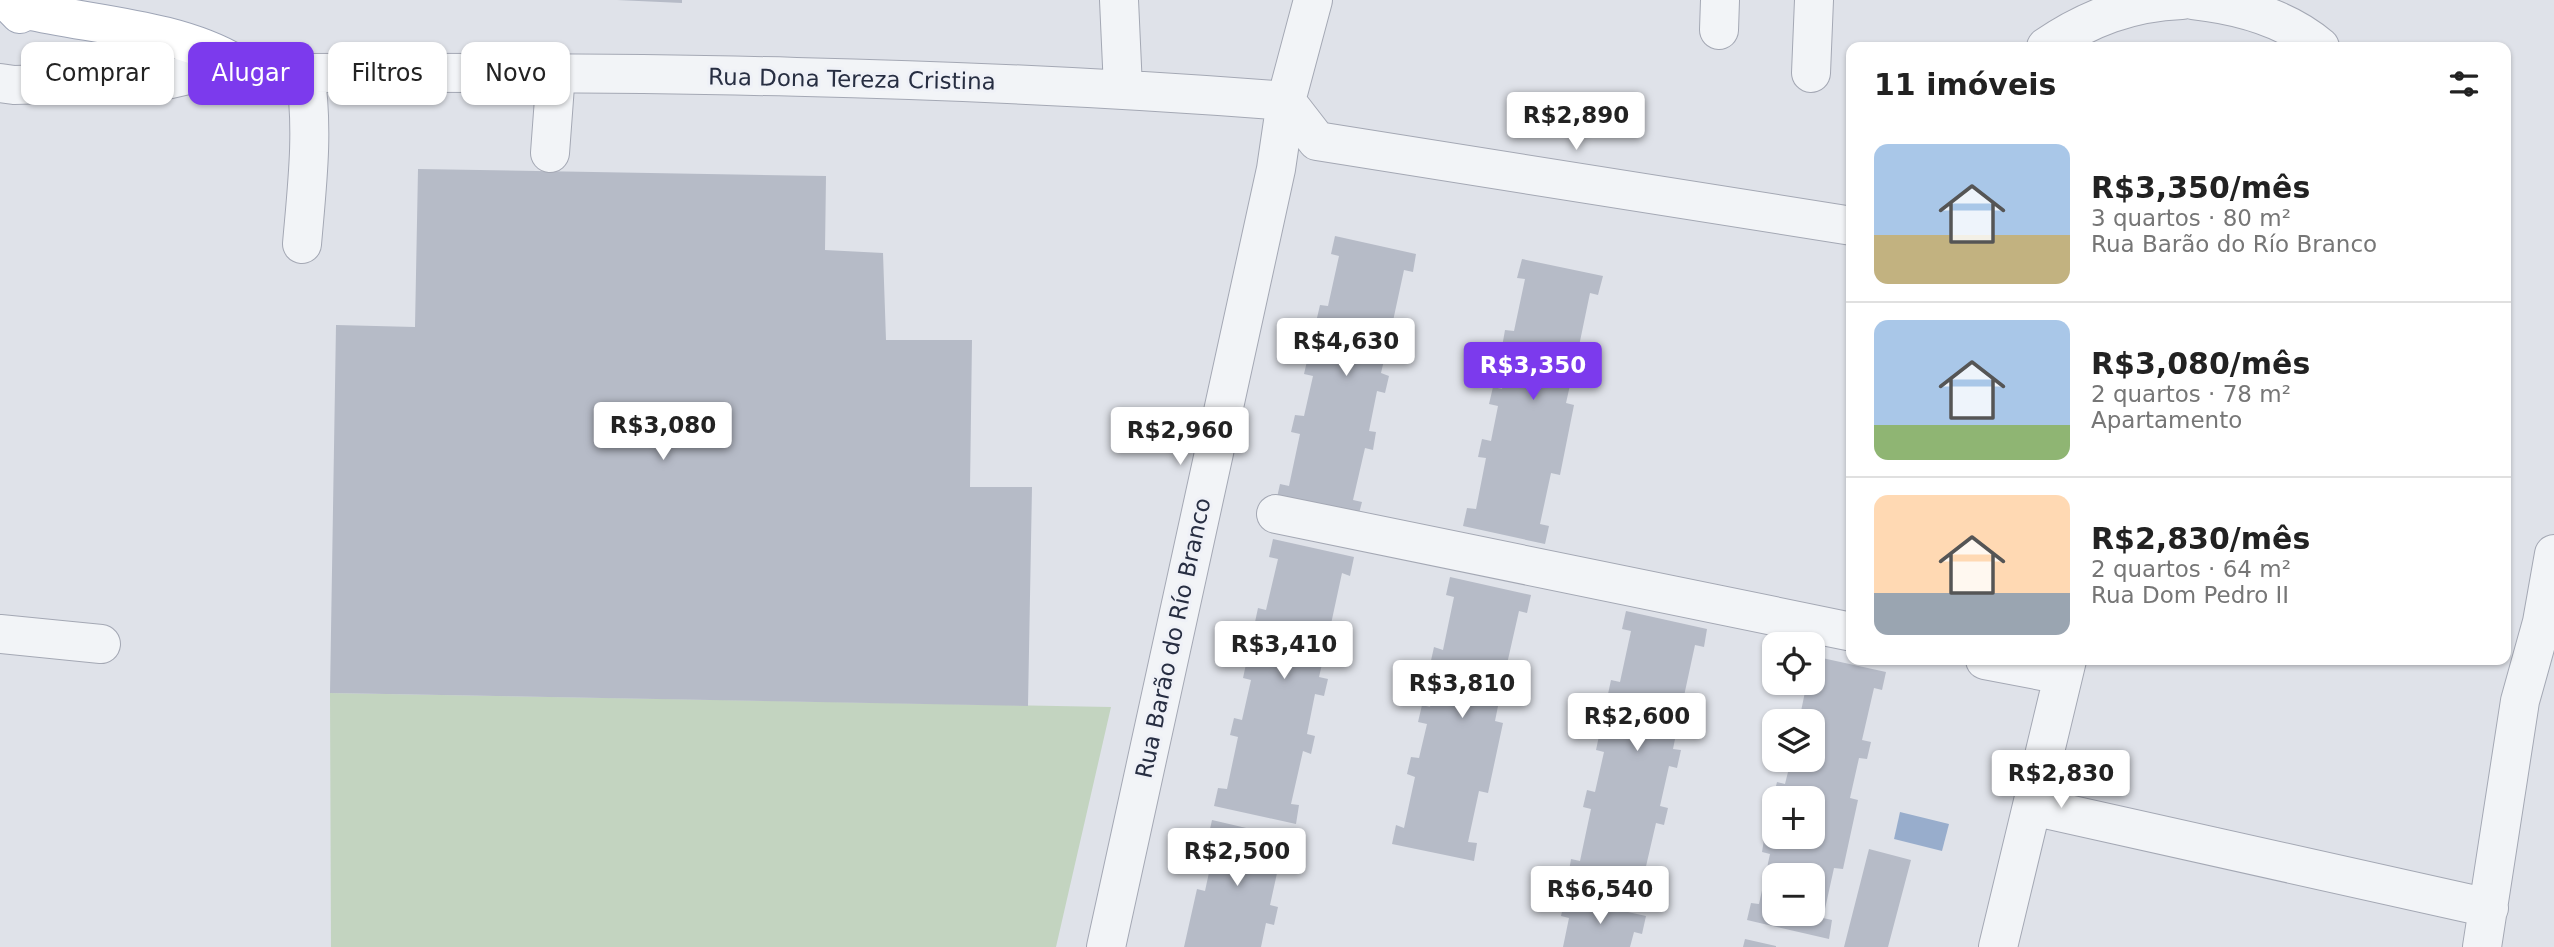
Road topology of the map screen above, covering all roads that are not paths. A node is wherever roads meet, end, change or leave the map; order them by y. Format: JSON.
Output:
{"nodes":[{"id":1,"x":6,"y":0,"type":"edge"},
{"id":2,"x":1119,"y":0,"type":"edge"},
{"id":3,"x":1312,"y":0,"type":"edge"},
{"id":4,"x":1814,"y":0,"type":"edge"},
{"id":5,"x":2182,"y":0,"type":"edge"},
{"id":6,"x":2212,"y":1,"type":"edge"},
{"id":7,"x":2054,"y":42,"type":"edge"},
{"id":8,"x":2312,"y":42,"type":"edge"},
{"id":9,"x":188,"y":44,"type":"edge"},
{"id":10,"x":461,"y":72,"type":"edge"},
{"id":11,"x":570,"y":72,"type":"edge"},
{"id":12,"x":314,"y":73,"type":"edge"},
{"id":13,"x":1811,"y":73,"type":"dead end"},
{"id":14,"x":188,"y":75,"type":"edge"},
{"id":15,"x":0,"y":83,"type":"edge"},
{"id":16,"x":1123,"y":88,"type":"junction"},
{"id":17,"x":1286,"y":102,"type":"junction"},
{"id":18,"x":308,"y":105,"type":"edge"},
{"id":19,"x":554,"y":105,"type":"edge"},
{"id":20,"x":550,"y":153,"type":"dead end"},
{"id":21,"x":1846,"y":225,"type":"edge"},
{"id":22,"x":302,"y":244,"type":"dead end"},
{"id":23,"x":1276,"y":514,"type":"dead end"},
{"id":24,"x":2554,"y":554,"type":"edge"},
{"id":25,"x":2548,"y":624,"type":"edge"},
{"id":26,"x":1846,"y":631,"type":"edge"},
{"id":27,"x":0,"y":634,"type":"edge"},
{"id":28,"x":101,"y":644,"type":"dead end"},
{"id":29,"x":2035,"y":665,"type":"edge"},
{"id":30,"x":2065,"y":668,"type":"edge"},
{"id":31,"x":2032,"y":806,"type":"junction"},
{"id":32,"x":2489,"y":908,"type":"junction"},
{"id":33,"x":1106,"y":947,"type":"edge"},
{"id":34,"x":1998,"y":947,"type":"edge"},
{"id":35,"x":2482,"y":947,"type":"edge"}],
"edges":[{"from":1,"to":9,"type":"main road"},
{"from":2,"to":16,"type":"street"},
{"from":3,"to":17,"type":"street","name":"Rua Barão do Río Branco"},
{"from":4,"to":13,"type":"street"},
{"from":5,"to":7,"type":"street"},
{"from":6,"to":8,"type":"street"},
{"from":10,"to":12,"type":"street","name":"Rua Dona Tereza Cristina"},
{"from":11,"to":16,"type":"street","name":"Rua Dona Tereza Cristina"},
{"from":14,"to":15,"type":"street","name":"Rua Dona Tereza Cristina"},
{"from":16,"to":17,"type":"street","name":"Rua Dona Tereza Cristina"},
{"from":17,"to":21,"type":"street"},
{"from":17,"to":33,"type":"street","name":"Rua Barão do Río Branco"},
{"from":18,"to":22,"type":"street"},
{"from":19,"to":20,"type":"street"},
{"from":23,"to":26,"type":"street"},
{"from":24,"to":25,"type":"street"},
{"from":25,"to":32,"type":"street"},
{"from":27,"to":28,"type":"street"},
{"from":29,"to":30,"type":"street"},
{"from":30,"to":31,"type":"street"},
{"from":31,"to":32,"type":"street"},
{"from":31,"to":34,"type":"street"},
{"from":32,"to":35,"type":"street"}]}
